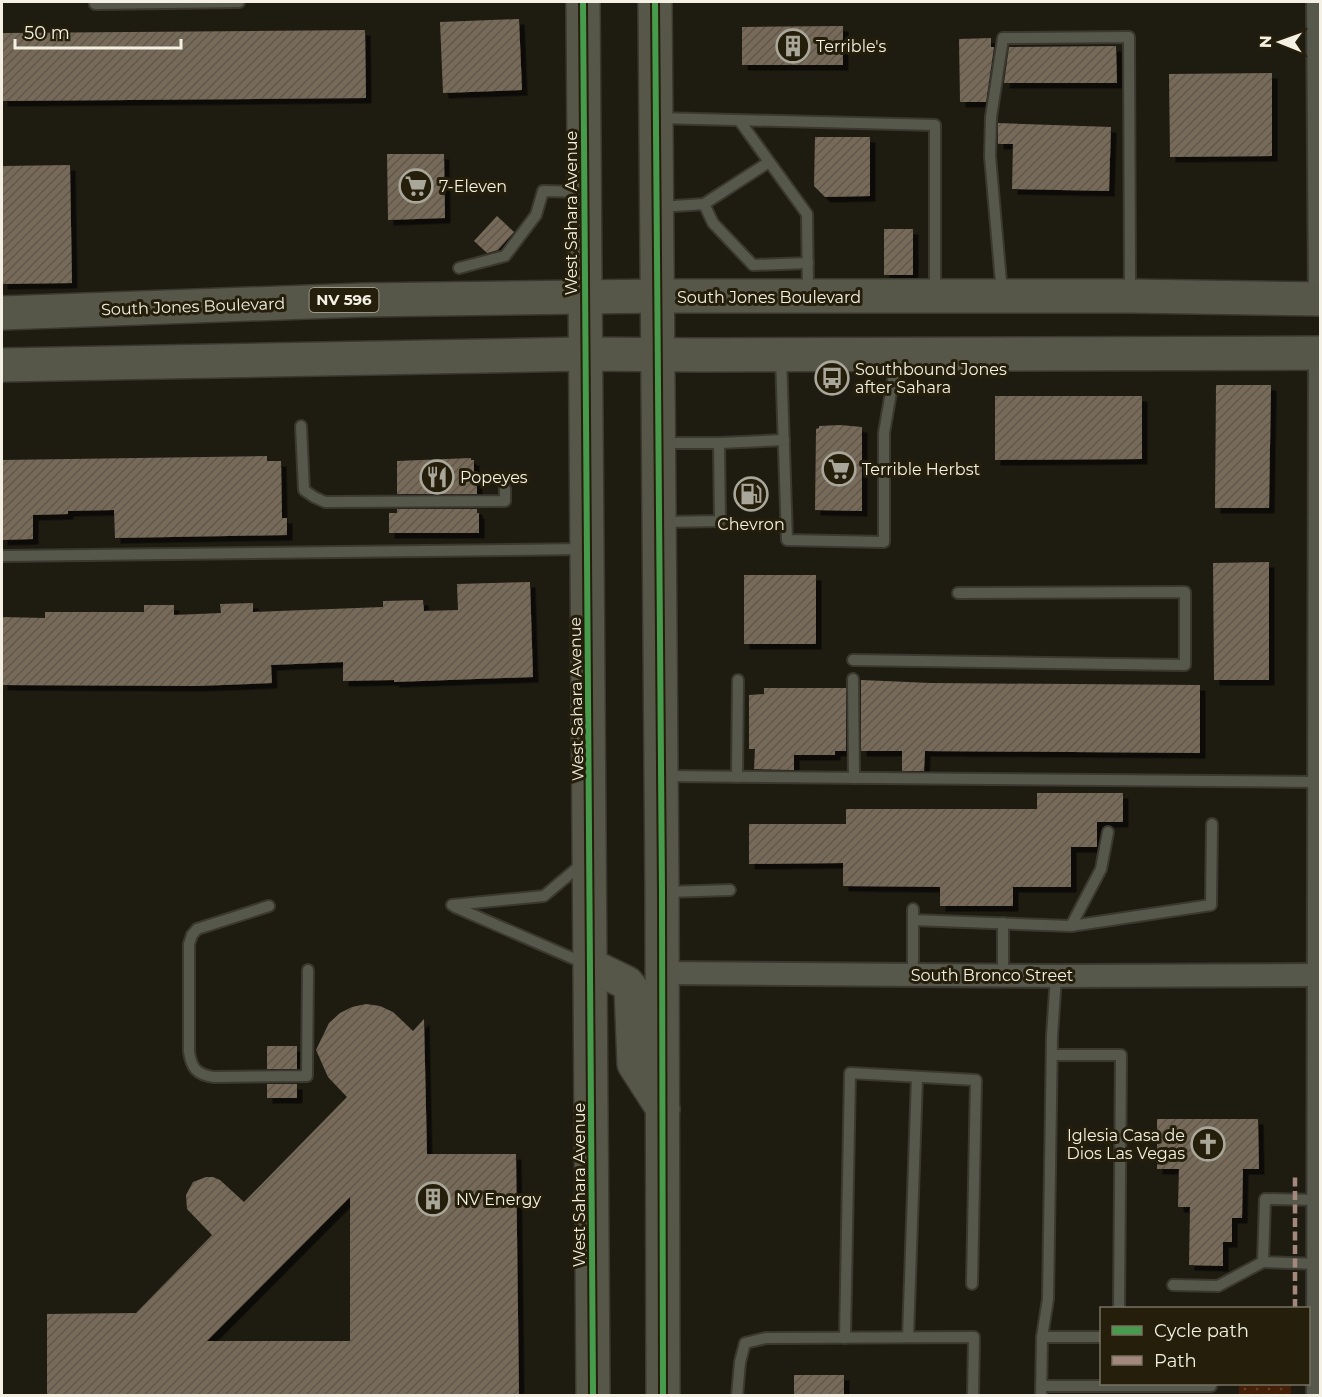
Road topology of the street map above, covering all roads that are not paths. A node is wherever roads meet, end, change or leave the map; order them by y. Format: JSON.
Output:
{"nodes":[{"id":1,"x":95,"y":2,"type":"edge"},
{"id":2,"x":239,"y":2,"type":"edge"},
{"id":3,"x":583,"y":2,"type":"edge"},
{"id":4,"x":656,"y":2,"type":"edge"},
{"id":5,"x":1318,"y":2,"type":"edge"},
{"id":6,"x":657,"y":118,"type":"junction"},
{"id":7,"x":739,"y":120,"type":"junction"},
{"id":8,"x":769,"y":162,"type":"junction"},
{"id":9,"x":584,"y":192,"type":"junction"},
{"id":10,"x":704,"y":204,"type":"junction"},
{"id":11,"x":657,"y":207,"type":"junction"},
{"id":12,"x":808,"y":263,"type":"junction"},
{"id":13,"x":459,"y":268,"type":"dead end"},
{"id":14,"x":658,"y":296,"type":"junction"},
{"id":15,"x":935,"y":296,"type":"junction"},
{"id":16,"x":1130,"y":296,"type":"junction"},
{"id":17,"x":585,"y":297,"type":"junction"},
{"id":18,"x":808,"y":297,"type":"junction"},
{"id":19,"x":1002,"y":297,"type":"junction"},
{"id":20,"x":1320,"y":299,"type":"edge"},
{"id":21,"x":2,"y":313,"type":"edge"},
{"id":22,"x":1320,"y":352,"type":"edge"},
{"id":23,"x":585,"y":354,"type":"junction"},
{"id":24,"x":898,"y":354,"type":"junction"},
{"id":25,"x":658,"y":355,"type":"junction"},
{"id":26,"x":780,"y":355,"type":"junction"},
{"id":27,"x":2,"y":365,"type":"edge"},
{"id":28,"x":301,"y":426,"type":"dead end"},
{"id":29,"x":784,"y":440,"type":"junction"},
{"id":30,"x":659,"y":443,"type":"junction"},
{"id":31,"x":719,"y":443,"type":"junction"},
{"id":32,"x":505,"y":489,"type":"dead end"},
{"id":33,"x":659,"y":522,"type":"junction"},
{"id":34,"x":588,"y":549,"type":"junction"},
{"id":35,"x":2,"y":555,"type":"edge"},
{"id":36,"x":958,"y":593,"type":"dead end"},
{"id":37,"x":853,"y":660,"type":"dead end"},
{"id":38,"x":853,"y":679,"type":"dead end"},
{"id":39,"x":738,"y":680,"type":"dead end"},
{"id":40,"x":661,"y":776,"type":"junction"},
{"id":41,"x":737,"y":777,"type":"junction"},
{"id":42,"x":854,"y":778,"type":"junction"},
{"id":43,"x":1319,"y":782,"type":"junction"},
{"id":44,"x":1212,"y":824,"type":"dead end"},
{"id":45,"x":1108,"y":832,"type":"dead end"},
{"id":46,"x":591,"y":857,"type":"junction"},
{"id":47,"x":729,"y":890,"type":"dead end"},
{"id":48,"x":662,"y":892,"type":"junction"},
{"id":49,"x":269,"y":906,"type":"dead end"},
{"id":50,"x":1003,"y":923,"type":"junction"},
{"id":51,"x":1071,"y":926,"type":"junction"},
{"id":52,"x":592,"y":966,"type":"junction"},
{"id":53,"x":308,"y":969,"type":"dead end"},
{"id":54,"x":663,"y":973,"type":"junction"},
{"id":55,"x":913,"y":974,"type":"junction"},
{"id":56,"x":1003,"y":974,"type":"junction"},
{"id":57,"x":1320,"y":975,"type":"edge"},
{"id":58,"x":1056,"y":976,"type":"junction"},
{"id":59,"x":1053,"y":1055,"type":"junction"},
{"id":60,"x":917,"y":1078,"type":"junction"},
{"id":61,"x":663,"y":1109,"type":"junction"},
{"id":62,"x":1318,"y":1200,"type":"junction"},
{"id":63,"x":1263,"y":1262,"type":"junction"},
{"id":64,"x":1318,"y":1264,"type":"junction"},
{"id":65,"x":972,"y":1284,"type":"dead end"},
{"id":66,"x":1173,"y":1285,"type":"dead end"},
{"id":67,"x":1119,"y":1307,"type":"edge"},
{"id":68,"x":908,"y":1337,"type":"junction"},
{"id":69,"x":1042,"y":1337,"type":"junction"},
{"id":70,"x":1100,"y":1337,"type":"edge"},
{"id":71,"x":844,"y":1338,"type":"junction"},
{"id":72,"x":1211,"y":1388,"type":"edge"},
{"id":73,"x":1041,"y":1391,"type":"edge"},
{"id":74,"x":593,"y":1395,"type":"edge"},
{"id":75,"x":663,"y":1395,"type":"edge"},
{"id":76,"x":738,"y":1395,"type":"edge"},
{"id":77,"x":973,"y":1395,"type":"edge"},
{"id":78,"x":1318,"y":1395,"type":"edge"}],
"edges":[{"from":1,"to":2,"type":"lane"},
{"from":3,"to":9,"type":"main road","name":"West Sahara Avenue"},
{"from":4,"to":6,"type":"main road"},
{"from":5,"to":20,"type":"street"},
{"from":6,"to":7,"type":"lane"},
{"from":6,"to":11,"type":"main road"},
{"from":7,"to":8,"type":"lane"},
{"from":7,"to":15,"type":"lane"},
{"from":8,"to":10,"type":"lane"},
{"from":8,"to":12,"type":"lane"},
{"from":9,"to":13,"type":"lane"},
{"from":9,"to":17,"type":"main road","name":"West Sahara Avenue"},
{"from":10,"to":11,"type":"lane"},
{"from":10,"to":12,"type":"lane"},
{"from":11,"to":14,"type":"main road"},
{"from":12,"to":18,"type":"lane"},
{"from":14,"to":17,"type":"main road","name":"South Jones Boulevard","number":"NV 596"},
{"from":14,"to":18,"type":"main road","name":"South Jones Boulevard"},
{"from":14,"to":25,"type":"main road"},
{"from":15,"to":18,"type":"main road","name":"South Jones Boulevard"},
{"from":15,"to":19,"type":"main road","name":"South Jones Boulevard"},
{"from":16,"to":19,"type":"main road","name":"South Jones Boulevard"},
{"from":16,"to":19,"type":"lane"},
{"from":16,"to":20,"type":"main road","name":"South Jones Boulevard"},
{"from":17,"to":21,"type":"main road","name":"South Jones Boulevard","number":"NV 596"},
{"from":17,"to":23,"type":"main road","name":"West Sahara Avenue"},
{"from":22,"to":24,"type":"main road"},
{"from":22,"to":43,"type":"street"},
{"from":23,"to":25,"type":"main road"},
{"from":23,"to":27,"type":"main road"},
{"from":23,"to":34,"type":"main road","name":"West Sahara Avenue"},
{"from":24,"to":26,"type":"main road"},
{"from":24,"to":29,"type":"lane"},
{"from":25,"to":26,"type":"main road"},
{"from":25,"to":30,"type":"main road"},
{"from":26,"to":29,"type":"lane"},
{"from":28,"to":32,"type":"lane"},
{"from":29,"to":31,"type":"lane"},
{"from":30,"to":31,"type":"lane"},
{"from":30,"to":33,"type":"main road"},
{"from":31,"to":33,"type":"lane"},
{"from":33,"to":40,"type":"main road"},
{"from":34,"to":35,"type":"lane"},
{"from":34,"to":46,"type":"main road","name":"West Sahara Avenue"},
{"from":36,"to":37,"type":"lane"},
{"from":38,"to":42,"type":"lane"},
{"from":39,"to":41,"type":"lane"},
{"from":40,"to":41,"type":"lane"},
{"from":40,"to":48,"type":"main road"},
{"from":41,"to":42,"type":"lane"},
{"from":42,"to":43,"type":"lane"},
{"from":43,"to":57,"type":"street"},
{"from":44,"to":51,"type":"lane"},
{"from":45,"to":51,"type":"lane"},
{"from":46,"to":52,"type":"main road","name":"West Sahara Avenue"},
{"from":46,"to":52,"type":"lane"},
{"from":47,"to":48,"type":"lane"},
{"from":48,"to":54,"type":"main road"},
{"from":49,"to":53,"type":"lane"},
{"from":50,"to":51,"type":"lane"},
{"from":50,"to":55,"type":"lane"},
{"from":50,"to":56,"type":"lane"},
{"from":52,"to":61,"type":"main road"},
{"from":52,"to":74,"type":"main road","name":"West Sahara Avenue"},
{"from":54,"to":55,"type":"street","name":"South Bronco Street"},
{"from":54,"to":61,"type":"main road"},
{"from":55,"to":56,"type":"street","name":"South Bronco Street"},
{"from":56,"to":58,"type":"street","name":"South Bronco Street"},
{"from":57,"to":58,"type":"street","name":"South Bronco Street"},
{"from":57,"to":62,"type":"street"},
{"from":58,"to":59,"type":"lane"},
{"from":59,"to":67,"type":"lane"},
{"from":59,"to":69,"type":"lane"},
{"from":60,"to":65,"type":"lane"},
{"from":60,"to":68,"type":"lane"},
{"from":60,"to":71,"type":"lane"},
{"from":61,"to":75,"type":"main road"},
{"from":62,"to":63,"type":"lane"},
{"from":62,"to":64,"type":"street"},
{"from":63,"to":64,"type":"lane"},
{"from":63,"to":66,"type":"lane"},
{"from":64,"to":78,"type":"street"},
{"from":68,"to":71,"type":"lane"},
{"from":68,"to":77,"type":"lane"},
{"from":69,"to":70,"type":"lane"},
{"from":69,"to":73,"type":"lane"},
{"from":71,"to":76,"type":"lane"},
{"from":72,"to":73,"type":"lane"}]}
